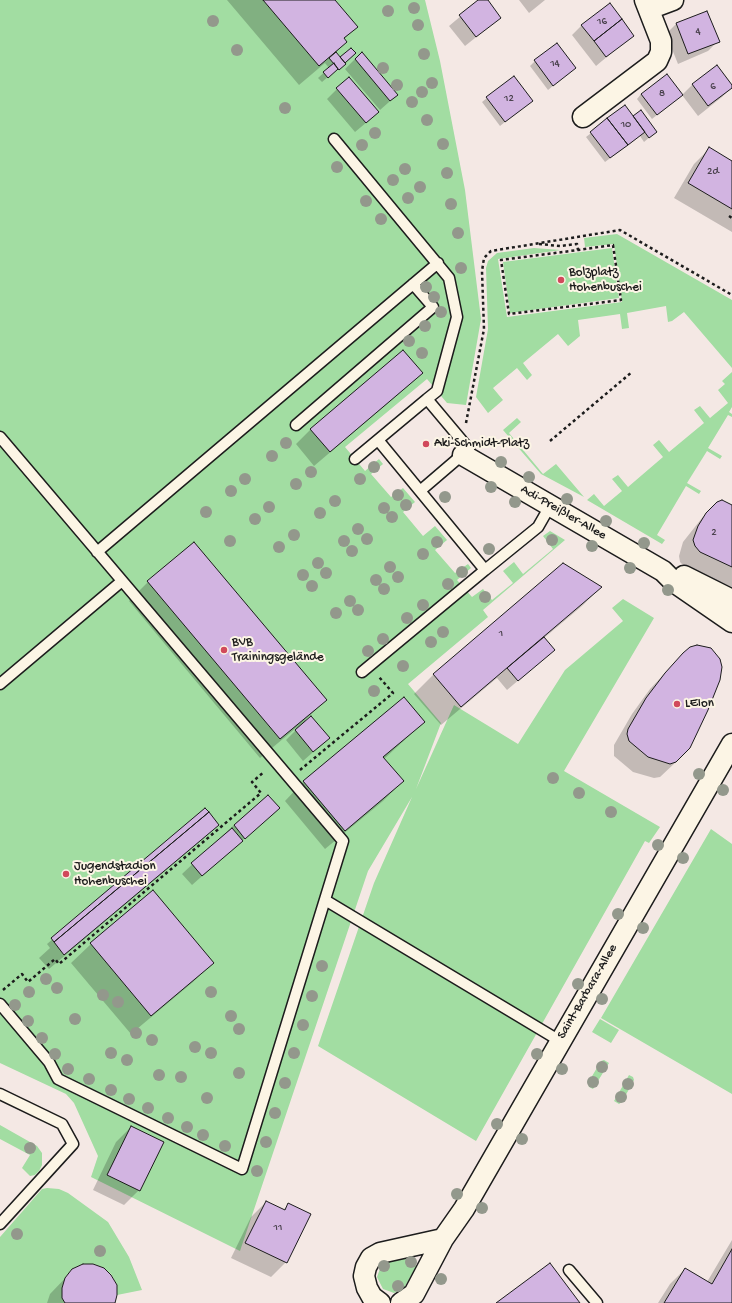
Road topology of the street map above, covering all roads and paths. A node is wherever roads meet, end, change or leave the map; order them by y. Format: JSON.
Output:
{"nodes":[{"id":1,"x":673,"y":0,"type":"edge"},
{"id":2,"x":647,"y":5,"type":"edge"},
{"id":3,"x":583,"y":117,"type":"dead end"},
{"id":4,"x":334,"y":139,"type":"dead end"},
{"id":5,"x":534,"y":243,"type":"junction"},
{"id":6,"x":578,"y":250,"type":"junction"},
{"id":7,"x":438,"y":264,"type":"junction"},
{"id":8,"x":414,"y":284,"type":"junction"},
{"id":9,"x":732,"y":295,"type":"edge"},
{"id":10,"x":632,"y":372,"type":"dead end"},
{"id":11,"x":427,"y":399,"type":"junction"},
{"id":12,"x":296,"y":425,"type":"dead end"},
{"id":13,"x":465,"y":427,"type":"dead end"},
{"id":14,"x":0,"y":437,"type":"edge"},
{"id":15,"x":378,"y":440,"type":"junction"},
{"id":16,"x":550,"y":442,"type":"dead end"},
{"id":17,"x":462,"y":455,"type":"junction"},
{"id":18,"x":355,"y":459,"type":"dead end"},
{"id":19,"x":420,"y":491,"type":"junction"},
{"id":20,"x":550,"y":506,"type":"junction"},
{"id":21,"x":97,"y":552,"type":"junction"},
{"id":22,"x":486,"y":570,"type":"junction"},
{"id":23,"x":663,"y":571,"type":"junction"},
{"id":24,"x":122,"y":581,"type":"junction"},
{"id":25,"x":732,"y":600,"type":"edge"},
{"id":26,"x":732,"y":622,"type":"edge"},
{"id":27,"x":366,"y":669,"type":"joint"},
{"id":28,"x":0,"y":684,"type":"edge"},
{"id":29,"x":732,"y":744,"type":"edge"},
{"id":30,"x":289,"y":779,"type":"junction"},
{"id":31,"x":252,"y":782,"type":"dead end"},
{"id":32,"x":325,"y":900,"type":"junction"},
{"id":33,"x":0,"y":992,"type":"edge"},
{"id":34,"x":0,"y":1004,"type":"edge"},
{"id":35,"x":560,"y":1041,"type":"junction"},
{"id":36,"x":0,"y":1094,"type":"edge"},
{"id":37,"x":0,"y":1224,"type":"edge"},
{"id":38,"x":443,"y":1239,"type":"junction"},
{"id":39,"x":569,"y":1270,"type":"dead end"},
{"id":40,"x":380,"y":1303,"type":"edge"},
{"id":41,"x":401,"y":1303,"type":"edge"},
{"id":42,"x":597,"y":1303,"type":"edge"}],
"edges":[{"from":1,"to":2,"type":"street"},
{"from":2,"to":3,"type":"street"},
{"from":4,"to":7,"type":"lane"},
{"from":5,"to":6,"type":"path"},
{"from":5,"to":9,"type":"path"},
{"from":5,"to":13,"type":"path"},
{"from":6,"to":6,"type":"path"},
{"from":7,"to":8,"type":"lane"},
{"from":7,"to":11,"type":"lane"},
{"from":8,"to":12,"type":"lane"},
{"from":8,"to":21,"type":"lane"},
{"from":10,"to":16,"type":"path"},
{"from":11,"to":15,"type":"lane"},
{"from":11,"to":17,"type":"lane"},
{"from":14,"to":21,"type":"lane"},
{"from":15,"to":18,"type":"lane"},
{"from":15,"to":19,"type":"lane"},
{"from":17,"to":19,"type":"lane"},
{"from":17,"to":20,"type":"street","name":"Adi-Preißler-Allee"},
{"from":19,"to":22,"type":"lane"},
{"from":20,"to":22,"type":"lane"},
{"from":20,"to":23,"type":"street","name":"Adi-Preißler-Allee"},
{"from":21,"to":24,"type":"lane"},
{"from":22,"to":27,"type":"lane"},
{"from":23,"to":25,"type":"street","name":"Adi-Preißler-Allee"},
{"from":23,"to":26,"type":"street","name":"Adi-Preißler-Allee"},
{"from":24,"to":28,"type":"lane"},
{"from":24,"to":30,"type":"lane"},
{"from":27,"to":30,"type":"path"},
{"from":29,"to":35,"type":"street","name":"Saint-Barbara-Allee"},
{"from":30,"to":32,"type":"lane"},
{"from":31,"to":33,"type":"path"},
{"from":32,"to":34,"type":"lane"},
{"from":32,"to":35,"type":"lane"},
{"from":35,"to":38,"type":"street","name":"Saint-Barbara-Allee"},
{"from":36,"to":37,"type":"lane"},
{"from":38,"to":40,"type":"street"},
{"from":38,"to":41,"type":"street","name":"Saint-Barbara-Allee"},
{"from":39,"to":42,"type":"lane"}]}
